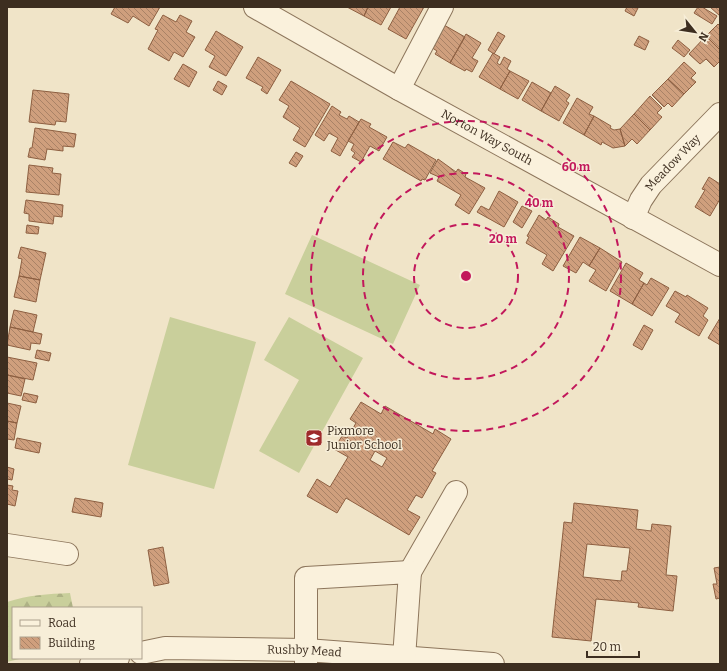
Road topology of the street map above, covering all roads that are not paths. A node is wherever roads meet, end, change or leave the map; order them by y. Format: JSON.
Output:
{"nodes":[{"id":1,"x":255,"y":7,"type":"edge"},
{"id":2,"x":442,"y":7,"type":"edge"},
{"id":3,"x":399,"y":89,"type":"junction"},
{"id":4,"x":720,"y":114,"type":"edge"},
{"id":5,"x":633,"y":218,"type":"junction"},
{"id":6,"x":720,"y":265,"type":"edge"},
{"id":7,"x":456,"y":492,"type":"dead end"},
{"id":8,"x":7,"y":545,"type":"edge"},
{"id":9,"x":67,"y":554,"type":"dead end"},
{"id":10,"x":410,"y":572,"type":"junction"},
{"id":11,"x":142,"y":653,"type":"edge"},
{"id":12,"x":306,"y":657,"type":"edge"},
{"id":13,"x":404,"y":658,"type":"junction"},
{"id":14,"x":114,"y":659,"type":"edge"},
{"id":15,"x":91,"y":664,"type":"edge"},
{"id":16,"x":493,"y":664,"type":"edge"}],
"edges":[{"from":1,"to":3,"type":"street","name":"Norton Way South"},
{"from":2,"to":3,"type":"street"},
{"from":3,"to":5,"type":"street","name":"Norton Way South"},
{"from":4,"to":5,"type":"street","name":"Meadow Way"},
{"from":5,"to":6,"type":"street","name":"Norton Way South"},
{"from":7,"to":10,"type":"street"},
{"from":8,"to":9,"type":"street"},
{"from":10,"to":12,"type":"street"},
{"from":10,"to":13,"type":"street"},
{"from":11,"to":12,"type":"street","name":"Rushby Mead"},
{"from":12,"to":13,"type":"street","name":"Rushby Mead"},
{"from":13,"to":16,"type":"street","name":"Rushby Mead"},
{"from":14,"to":15,"type":"street"}]}
